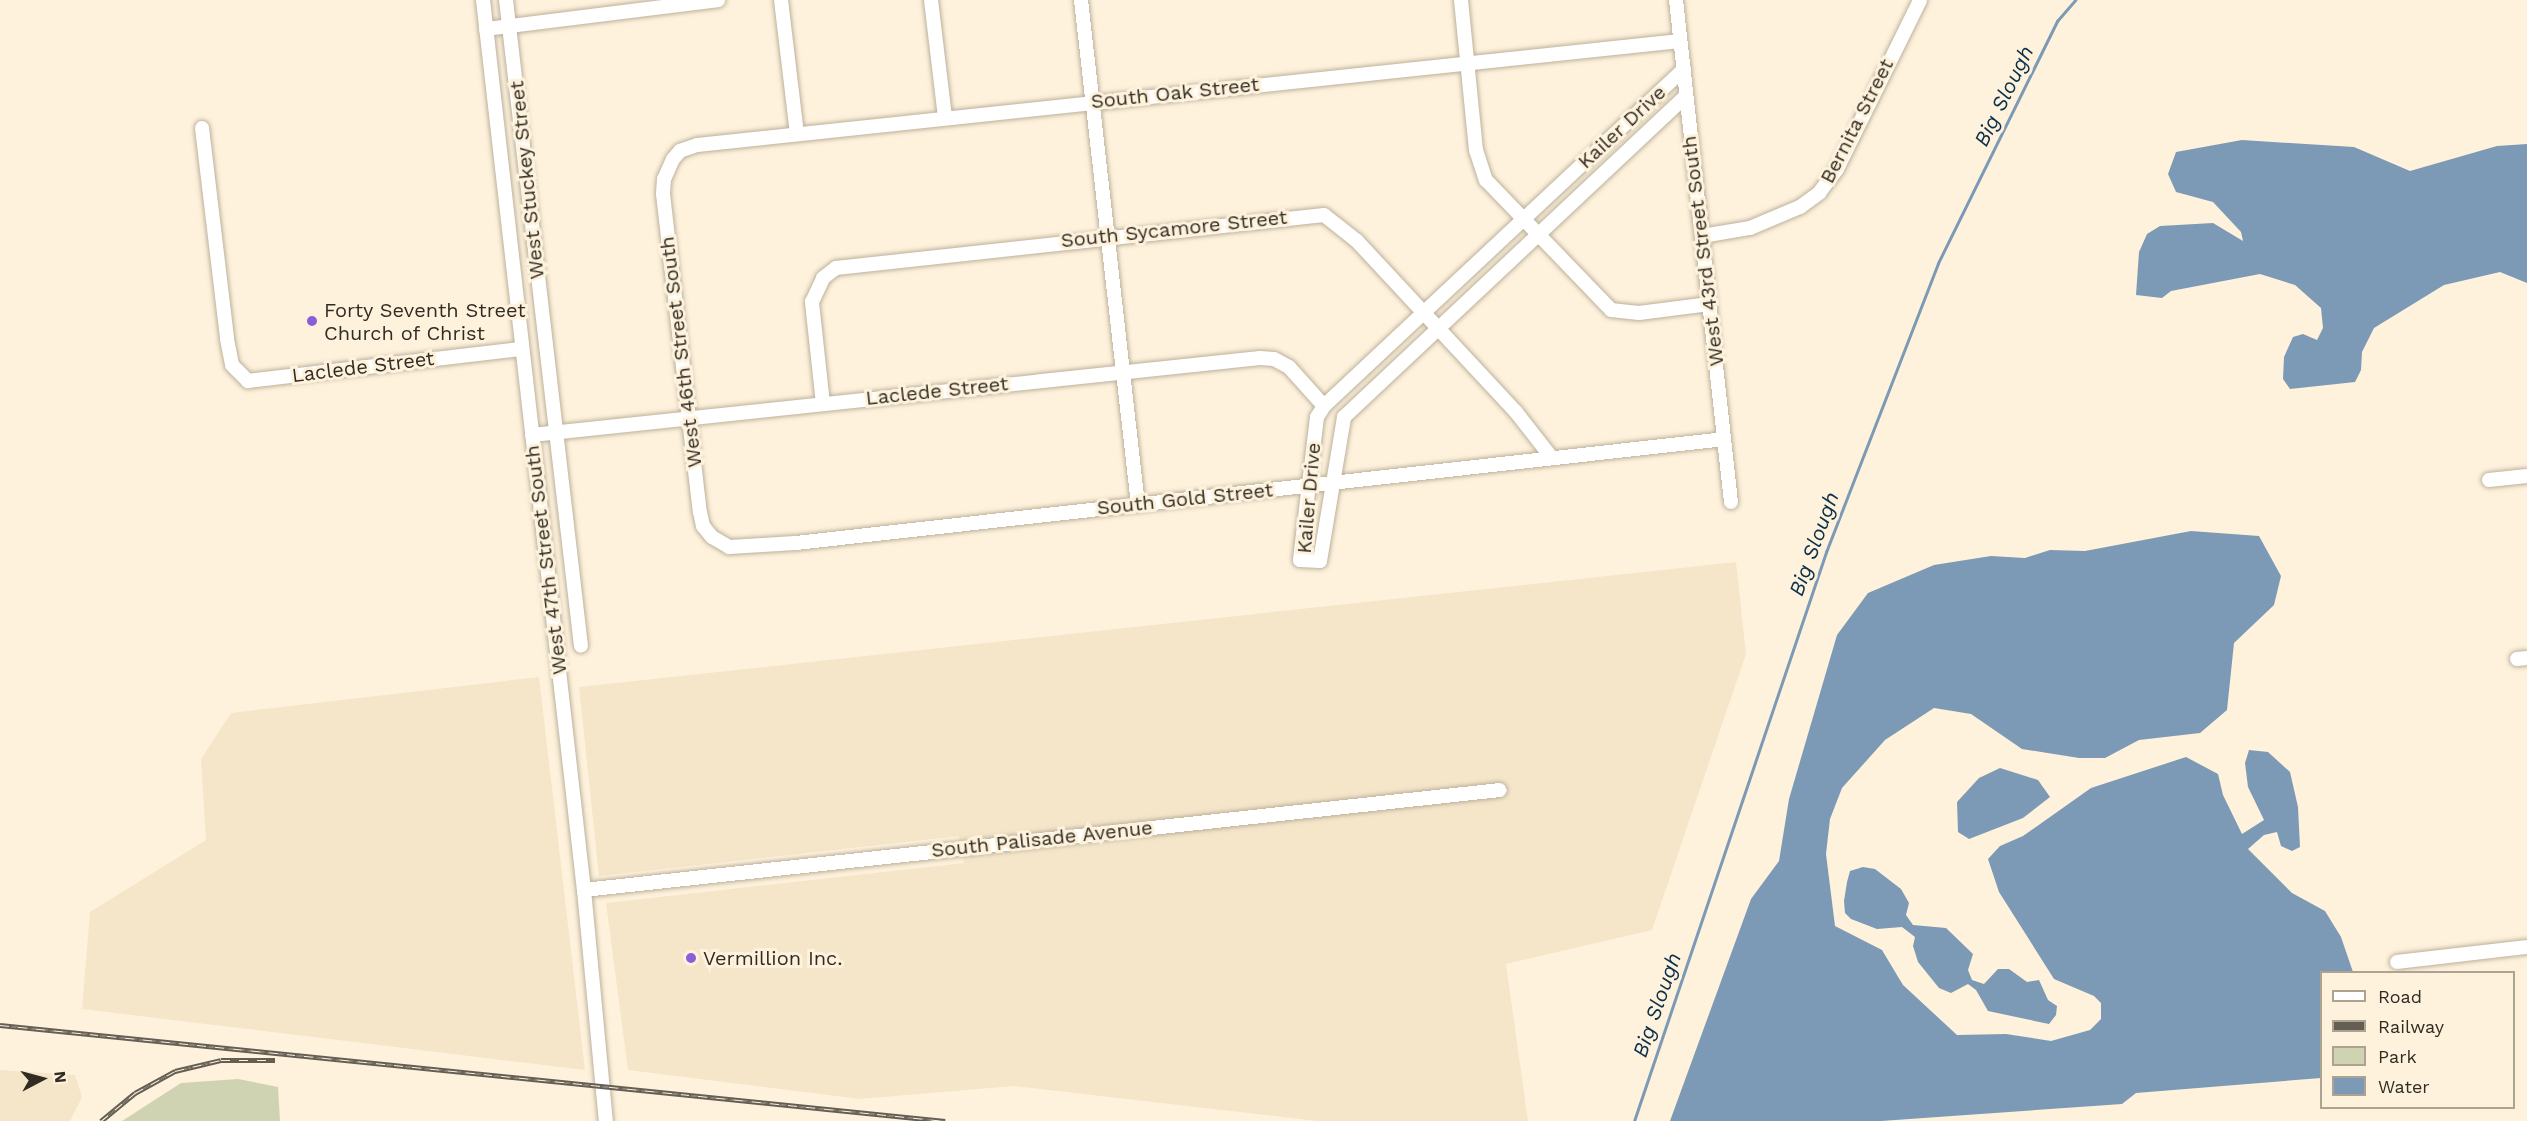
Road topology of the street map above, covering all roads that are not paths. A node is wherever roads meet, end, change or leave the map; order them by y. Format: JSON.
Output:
{"nodes":[{"id":1,"x":483,"y":0,"type":"edge"},
{"id":2,"x":506,"y":0,"type":"edge"},
{"id":3,"x":718,"y":0,"type":"edge"},
{"id":4,"x":781,"y":0,"type":"edge"},
{"id":5,"x":932,"y":0,"type":"edge"},
{"id":6,"x":1081,"y":0,"type":"edge"},
{"id":7,"x":1461,"y":0,"type":"edge"},
{"id":8,"x":1676,"y":0,"type":"edge"},
{"id":9,"x":1920,"y":0,"type":"edge"},
{"id":10,"x":644,"y":4,"type":"edge"},
{"id":11,"x":510,"y":26,"type":"junction"},
{"id":12,"x":486,"y":29,"type":"junction"},
{"id":13,"x":1680,"y":40,"type":"junction"},
{"id":14,"x":1468,"y":62,"type":"junction"},
{"id":15,"x":1683,"y":69,"type":"junction"},
{"id":16,"x":1685,"y":97,"type":"junction"},
{"id":17,"x":1092,"y":101,"type":"junction"},
{"id":18,"x":945,"y":117,"type":"junction"},
{"id":19,"x":202,"y":128,"type":"dead end"},
{"id":20,"x":796,"y":134,"type":"junction"},
{"id":21,"x":673,"y":159,"type":"joint"},
{"id":22,"x":1523,"y":220,"type":"junction"},
{"id":23,"x":1107,"y":236,"type":"junction"},
{"id":24,"x":1538,"y":236,"type":"junction"},
{"id":25,"x":1701,"y":236,"type":"junction"},
{"id":26,"x":1709,"y":304,"type":"junction"},
{"id":27,"x":1423,"y":313,"type":"junction"},
{"id":28,"x":1438,"y":328,"type":"junction"},
{"id":29,"x":522,"y":349,"type":"junction"},
{"id":30,"x":1122,"y":371,"type":"junction"},
{"id":31,"x":823,"y":404,"type":"junction"},
{"id":32,"x":1324,"y":406,"type":"junction"},
{"id":33,"x":689,"y":418,"type":"junction"},
{"id":34,"x":555,"y":433,"type":"junction"},
{"id":35,"x":532,"y":435,"type":"junction"},
{"id":36,"x":1724,"y":439,"type":"junction"},
{"id":37,"x":1552,"y":458,"type":"junction"},
{"id":38,"x":2527,"y":476,"type":"edge"},
{"id":39,"x":2489,"y":480,"type":"dead end"},
{"id":40,"x":1331,"y":483,"type":"junction"},
{"id":41,"x":1309,"y":486,"type":"junction"},
{"id":42,"x":1731,"y":502,"type":"dead end"},
{"id":43,"x":1138,"y":505,"type":"junction"},
{"id":44,"x":718,"y":542,"type":"joint"},
{"id":45,"x":581,"y":646,"type":"dead end"},
{"id":46,"x":1500,"y":790,"type":"dead end"},
{"id":47,"x":584,"y":890,"type":"junction"},
{"id":48,"x":2527,"y":947,"type":"edge"},
{"id":49,"x":2397,"y":962,"type":"dead end"},
{"id":50,"x":606,"y":1121,"type":"edge"}],
"edges":[{"from":1,"to":12,"type":"street","name":"West 47th Street South"},
{"from":2,"to":11,"type":"street","name":"West Stuckey Street"},
{"from":3,"to":10,"type":"street"},
{"from":4,"to":20,"type":"street"},
{"from":5,"to":18,"type":"street"},
{"from":6,"to":17,"type":"street"},
{"from":7,"to":14,"type":"street"},
{"from":8,"to":13,"type":"street","name":"West 43rd Street South"},
{"from":9,"to":25,"type":"street","name":"Bernita Street"},
{"from":10,"to":11,"type":"street"},
{"from":11,"to":12,"type":"street"},
{"from":11,"to":34,"type":"street","name":"West Stuckey Street"},
{"from":12,"to":29,"type":"street","name":"West 47th Street South"},
{"from":13,"to":14,"type":"street","name":"South Oak Street"},
{"from":13,"to":15,"type":"street","name":"West 43rd Street South"},
{"from":14,"to":17,"type":"street","name":"South Oak Street"},
{"from":14,"to":22,"type":"street"},
{"from":15,"to":16,"type":"street","name":"West 43rd Street South"},
{"from":15,"to":22,"type":"street","name":"Kailer Drive"},
{"from":16,"to":24,"type":"street","name":"Kailer Drive"},
{"from":16,"to":25,"type":"street","name":"West 43rd Street South"},
{"from":17,"to":18,"type":"street","name":"South Oak Street"},
{"from":17,"to":23,"type":"street"},
{"from":18,"to":20,"type":"street","name":"South Oak Street"},
{"from":19,"to":29,"type":"street","name":"Laclede Street"},
{"from":20,"to":21,"type":"street","name":"South Oak Street"},
{"from":21,"to":33,"type":"street","name":"West 46th Street South"},
{"from":22,"to":24,"type":"street"},
{"from":22,"to":27,"type":"street","name":"Kailer Drive"},
{"from":23,"to":27,"type":"street","name":"South Sycamore Street"},
{"from":23,"to":30,"type":"street"},
{"from":23,"to":31,"type":"street","name":"South Sycamore Street"},
{"from":24,"to":26,"type":"street"},
{"from":24,"to":28,"type":"street","name":"Kailer Drive"},
{"from":25,"to":26,"type":"street","name":"West 43rd Street South"},
{"from":26,"to":36,"type":"street","name":"West 43rd Street South"},
{"from":27,"to":28,"type":"street","name":"South Sycamore Street"},
{"from":27,"to":32,"type":"street","name":"Kailer Drive"},
{"from":28,"to":37,"type":"street","name":"South Sycamore Street"},
{"from":28,"to":40,"type":"street","name":"Kailer Drive"},
{"from":29,"to":35,"type":"street","name":"West 47th Street South"},
{"from":30,"to":31,"type":"street","name":"Laclede Street"},
{"from":30,"to":32,"type":"street","name":"Laclede Street"},
{"from":30,"to":43,"type":"street"},
{"from":31,"to":33,"type":"street","name":"Laclede Street"},
{"from":32,"to":41,"type":"street","name":"Kailer Drive"},
{"from":33,"to":34,"type":"street","name":"Laclede Street"},
{"from":33,"to":44,"type":"street","name":"West 46th Street South"},
{"from":34,"to":35,"type":"street","name":"Laclede Street"},
{"from":34,"to":45,"type":"street","name":"West Stuckey Street"},
{"from":35,"to":47,"type":"street","name":"West 47th Street South"},
{"from":36,"to":37,"type":"street","name":"South Gold Street"},
{"from":36,"to":42,"type":"street","name":"West 43rd Street South"},
{"from":37,"to":40,"type":"street","name":"South Gold Street"},
{"from":38,"to":39,"type":"street"},
{"from":40,"to":41,"type":"street","name":"South Gold Street"},
{"from":40,"to":41,"type":"street","name":"Kailer Drive"},
{"from":41,"to":43,"type":"street","name":"South Gold Street"},
{"from":43,"to":44,"type":"street","name":"South Gold Street"},
{"from":46,"to":47,"type":"street","name":"South Palisade Avenue"},
{"from":47,"to":50,"type":"street","name":"West 47th Street South"},
{"from":48,"to":49,"type":"street"}]}
